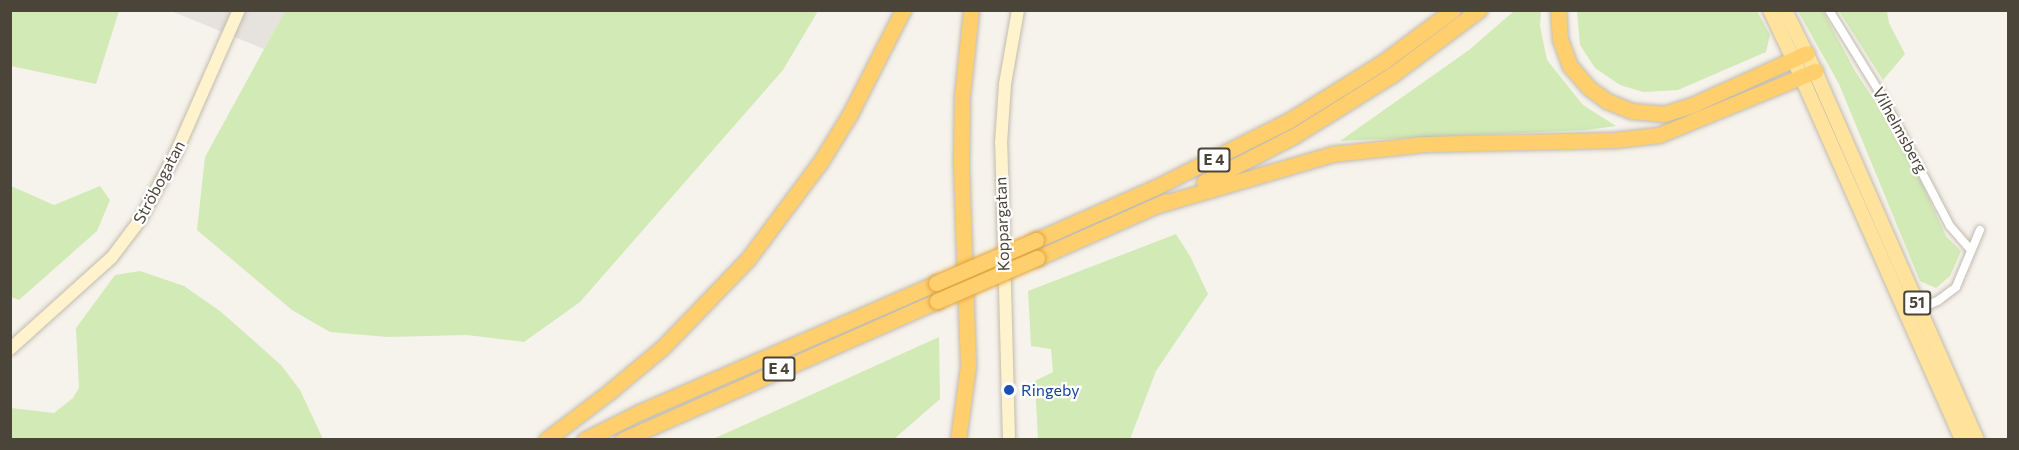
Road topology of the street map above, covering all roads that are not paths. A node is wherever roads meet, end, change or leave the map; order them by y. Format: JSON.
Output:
{"nodes":[{"id":1,"x":239,"y":10,"type":"edge"},
{"id":2,"x":903,"y":10,"type":"edge"},
{"id":3,"x":971,"y":10,"type":"edge"},
{"id":4,"x":1018,"y":10,"type":"edge"},
{"id":5,"x":1452,"y":10,"type":"edge"},
{"id":6,"x":1479,"y":10,"type":"edge"},
{"id":7,"x":1558,"y":10,"type":"edge"},
{"id":8,"x":1770,"y":10,"type":"edge"},
{"id":9,"x":1785,"y":10,"type":"edge"},
{"id":10,"x":1829,"y":10,"type":"edge"},
{"id":11,"x":1800,"y":56,"type":"junction"},
{"id":12,"x":1808,"y":74,"type":"junction"},
{"id":13,"x":1158,"y":205,"type":"junction"},
{"id":14,"x":1980,"y":230,"type":"dead end"},
{"id":15,"x":1971,"y":250,"type":"junction"},
{"id":16,"x":1913,"y":311,"type":"junction"},
{"id":17,"x":10,"y":349,"type":"edge"},
{"id":18,"x":546,"y":440,"type":"edge"},
{"id":19,"x":584,"y":440,"type":"edge"},
{"id":20,"x":622,"y":440,"type":"edge"},
{"id":21,"x":958,"y":440,"type":"edge"},
{"id":22,"x":1009,"y":440,"type":"edge"},
{"id":23,"x":1962,"y":440,"type":"edge"},
{"id":24,"x":1977,"y":440,"type":"edge"}],
"edges":[{"from":1,"to":17,"type":"street","name":"Ströbogatan"},
{"from":2,"to":18,"type":"highway"},
{"from":3,"to":21,"type":"highway"},
{"from":4,"to":22,"type":"street","name":"Koppargatan"},
{"from":5,"to":19,"type":"highway","number":"E 4","bridge":true},
{"from":6,"to":13,"type":"highway","number":"E 4"},
{"from":7,"to":11,"type":"highway"},
{"from":8,"to":11,"type":"main road","number":"51"},
{"from":9,"to":11,"type":"main road","number":"51"},
{"from":10,"to":15,"type":"street","name":"Vilhelmsberg"},
{"from":11,"to":12,"type":"main road","number":"51"},
{"from":12,"to":13,"type":"highway"},
{"from":12,"to":16,"type":"main road","number":"51"},
{"from":13,"to":20,"type":"highway","number":"E 4","bridge":true},
{"from":14,"to":15,"type":"street"},
{"from":15,"to":16,"type":"street"},
{"from":16,"to":23,"type":"main road","number":"51"},
{"from":16,"to":24,"type":"main road","number":"51"}]}
